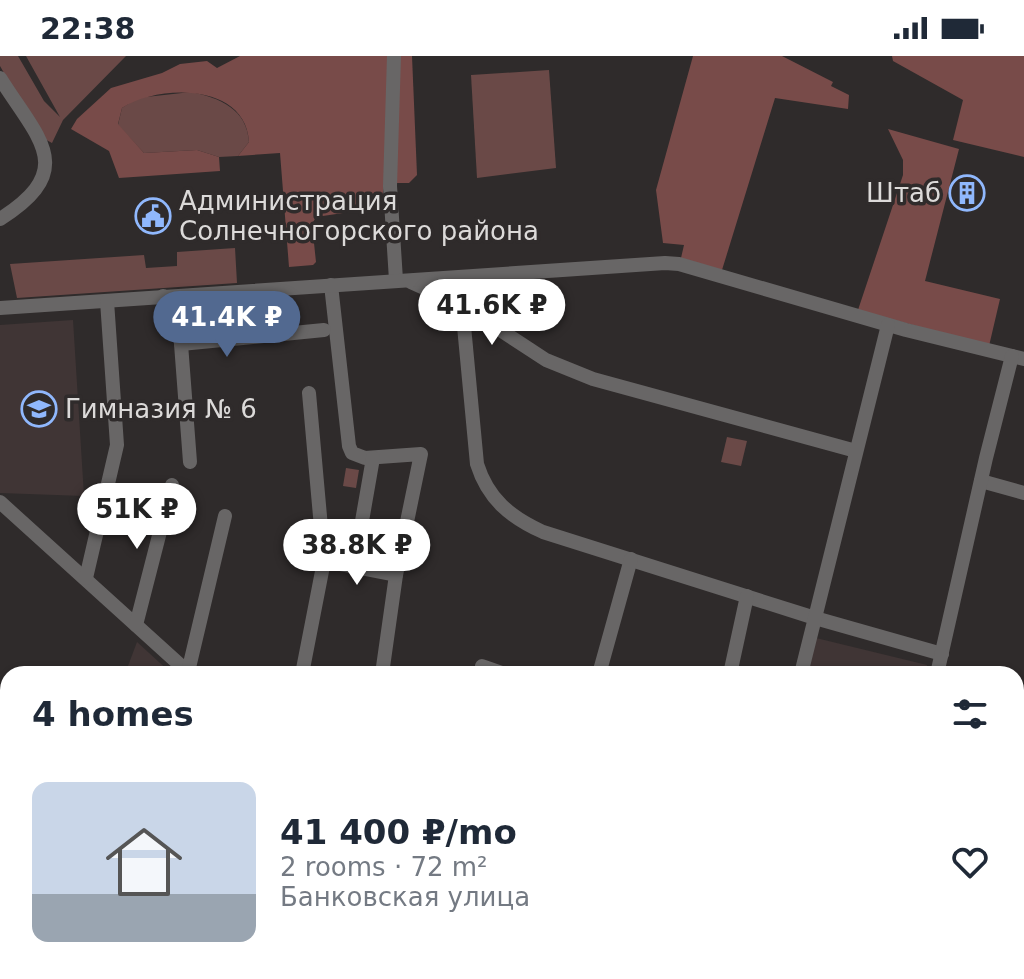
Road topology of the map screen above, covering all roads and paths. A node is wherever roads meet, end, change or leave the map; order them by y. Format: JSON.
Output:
{"nodes":[{"id":1,"x":394,"y":56,"type":"edge"},
{"id":2,"x":0,"y":78,"type":"edge"},
{"id":3,"x":0,"y":219,"type":"edge"},
{"id":4,"x":399,"y":280,"type":"junction"},
{"id":5,"x":331,"y":285,"type":"junction"},
{"id":6,"x":163,"y":296,"type":"junction"},
{"id":7,"x":107,"y":301,"type":"junction"},
{"id":8,"x":462,"y":305,"type":"junction"},
{"id":9,"x":0,"y":308,"type":"edge"},
{"id":10,"x":888,"y":325,"type":"junction"},
{"id":11,"x":324,"y":330,"type":"dead end"},
{"id":12,"x":181,"y":344,"type":"junction"},
{"id":13,"x":1018,"y":358,"type":"edge"},
{"id":14,"x":309,"y":393,"type":"dead end"},
{"id":15,"x":856,"y":451,"type":"junction"},
{"id":16,"x":373,"y":458,"type":"junction"},
{"id":17,"x":190,"y":462,"type":"dead end"},
{"id":18,"x":981,"y":481,"type":"junction"},
{"id":19,"x":172,"y":485,"type":"dead end"},
{"id":20,"x":1024,"y":493,"type":"edge"},
{"id":21,"x":0,"y":502,"type":"edge"},
{"id":22,"x":225,"y":516,"type":"dead end"},
{"id":23,"x":631,"y":559,"type":"junction"},
{"id":24,"x":324,"y":561,"type":"junction"},
{"id":25,"x":354,"y":567,"type":"junction"},
{"id":26,"x":396,"y":575,"type":"junction"},
{"id":27,"x":86,"y":578,"type":"junction"},
{"id":28,"x":747,"y":596,"type":"junction"},
{"id":29,"x":815,"y":618,"type":"junction"},
{"id":30,"x":136,"y":625,"type":"junction"},
{"id":31,"x":942,"y":654,"type":"junction"},
{"id":32,"x":181,"y":666,"type":"edge"},
{"id":33,"x":191,"y":666,"type":"edge"},
{"id":34,"x":304,"y":666,"type":"edge"},
{"id":35,"x":383,"y":666,"type":"edge"},
{"id":36,"x":601,"y":666,"type":"edge"},
{"id":37,"x":732,"y":666,"type":"edge"},
{"id":38,"x":803,"y":666,"type":"edge"},
{"id":39,"x":939,"y":666,"type":"edge"}],
"edges":[{"from":1,"to":4,"type":"street"},
{"from":2,"to":3,"type":"street"},
{"from":4,"to":5,"type":"street"},
{"from":4,"to":8,"type":"street"},
{"from":4,"to":10,"type":"street"},
{"from":5,"to":6,"type":"street"},
{"from":5,"to":16,"type":"street"},
{"from":6,"to":7,"type":"street"},
{"from":6,"to":12,"type":"street"},
{"from":7,"to":9,"type":"street"},
{"from":7,"to":27,"type":"street"},
{"from":8,"to":15,"type":"street"},
{"from":8,"to":23,"type":"street"},
{"from":10,"to":13,"type":"street"},
{"from":10,"to":15,"type":"street"},
{"from":11,"to":12,"type":"street"},
{"from":12,"to":17,"type":"street"},
{"from":13,"to":18,"type":"street"},
{"from":14,"to":24,"type":"street"},
{"from":15,"to":29,"type":"street"},
{"from":16,"to":25,"type":"street"},
{"from":16,"to":26,"type":"street"},
{"from":18,"to":20,"type":"street"},
{"from":18,"to":31,"type":"street"},
{"from":19,"to":30,"type":"street"},
{"from":21,"to":27,"type":"street"},
{"from":22,"to":33,"type":"street"},
{"from":23,"to":28,"type":"street"},
{"from":23,"to":36,"type":"street"},
{"from":24,"to":25,"type":"street"},
{"from":24,"to":34,"type":"street"},
{"from":25,"to":26,"type":"street"},
{"from":26,"to":35,"type":"street"},
{"from":27,"to":30,"type":"street"},
{"from":28,"to":29,"type":"street"},
{"from":28,"to":37,"type":"street"},
{"from":29,"to":31,"type":"street"},
{"from":29,"to":38,"type":"street"},
{"from":30,"to":32,"type":"street"},
{"from":31,"to":39,"type":"street"}]}
